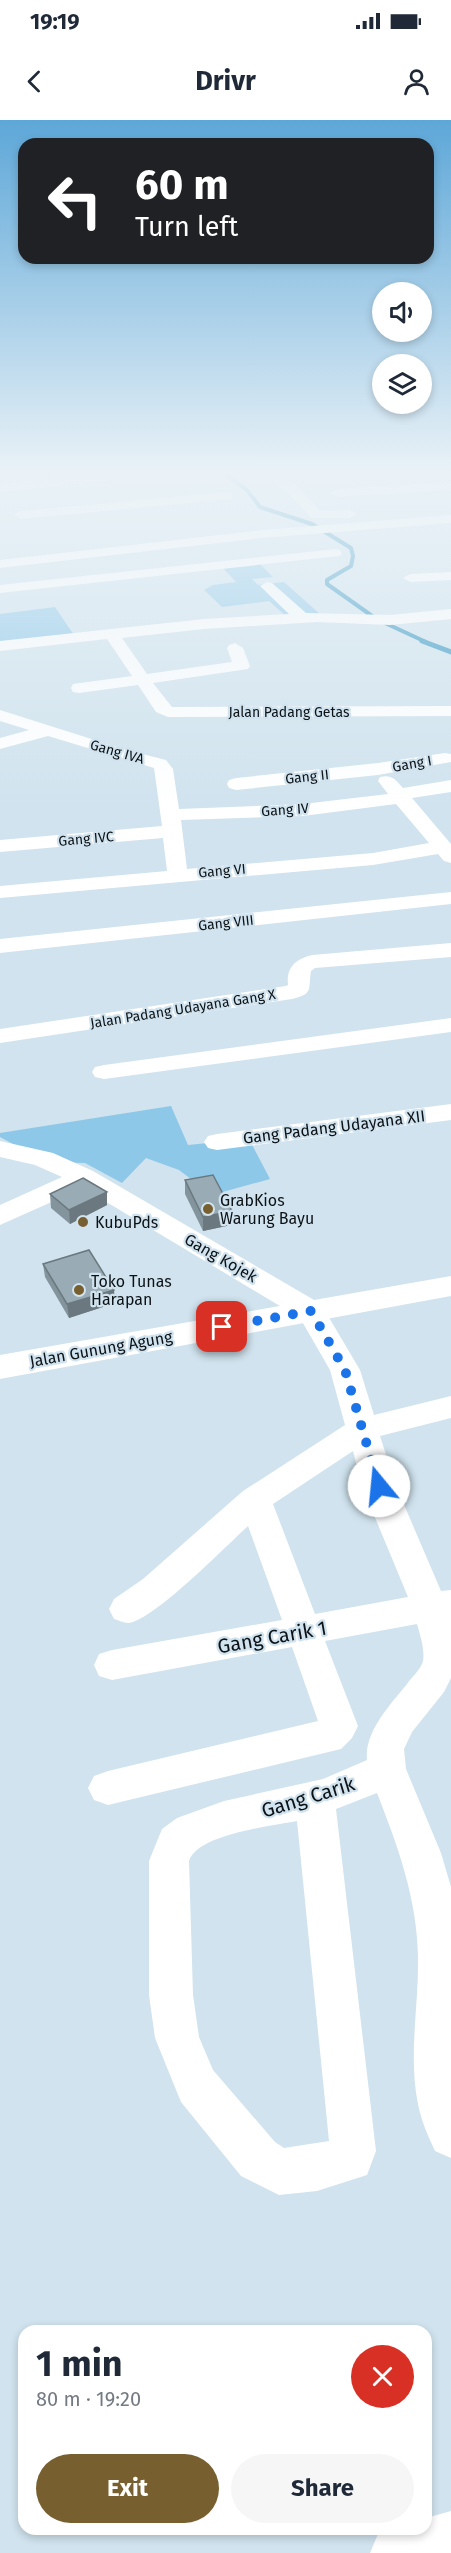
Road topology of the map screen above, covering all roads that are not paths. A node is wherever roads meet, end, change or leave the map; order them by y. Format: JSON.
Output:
{"nodes":[{"id":1,"x":51,"y":584,"type":"edge"},
{"id":2,"x":267,"y":586,"type":"dead end"},
{"id":3,"x":0,"y":589,"type":"edge"},
{"id":4,"x":451,"y":614,"type":"edge"},
{"id":5,"x":302,"y":618,"type":"junction"},
{"id":6,"x":111,"y":633,"type":"junction"},
{"id":7,"x":0,"y":646,"type":"edge"},
{"id":8,"x":235,"y":648,"type":"dead end"},
{"id":9,"x":143,"y":680,"type":"junction"},
{"id":10,"x":79,"y":688,"type":"dead end"},
{"id":11,"x":3,"y":705,"type":"edge"},
{"id":12,"x":451,"y":711,"type":"edge"},
{"id":13,"x":47,"y":731,"type":"junction"},
{"id":14,"x":0,"y":744,"type":"edge"},
{"id":15,"x":445,"y":758,"type":"dead end"},
{"id":16,"x":378,"y":769,"type":"junction"},
{"id":17,"x":451,"y":786,"type":"edge"},
{"id":18,"x":399,"y":796,"type":"junction"},
{"id":19,"x":235,"y":813,"type":"junction"},
{"id":20,"x":170,"y":823,"type":"junction"},
{"id":21,"x":451,"y":826,"type":"edge"},
{"id":22,"x":428,"y":830,"type":"junction"},
{"id":23,"x":0,"y":846,"type":"edge"},
{"id":24,"x":447,"y":852,"type":"edge"},
{"id":25,"x":178,"y":875,"type":"junction"},
{"id":26,"x":0,"y":892,"type":"edge"},
{"id":27,"x":451,"y":898,"type":"edge"},
{"id":28,"x":0,"y":946,"type":"edge"},
{"id":29,"x":451,"y":950,"type":"edge"},
{"id":30,"x":451,"y":1025,"type":"edge"},
{"id":31,"x":0,"y":1036,"type":"edge"},
{"id":32,"x":104,"y":1072,"type":"dead end"},
{"id":33,"x":451,"y":1112,"type":"edge"},
{"id":34,"x":217,"y":1142,"type":"dead end"},
{"id":35,"x":0,"y":1149,"type":"edge"},
{"id":36,"x":84,"y":1177,"type":"junction"},
{"id":37,"x":0,"y":1216,"type":"edge"},
{"id":38,"x":451,"y":1286,"type":"edge"},
{"id":39,"x":311,"y":1311,"type":"junction"},
{"id":40,"x":0,"y":1367,"type":"edge"},
{"id":41,"x":451,"y":1407,"type":"edge"},
{"id":42,"x":362,"y":1429,"type":"junction"},
{"id":43,"x":255,"y":1500,"type":"junction"},
{"id":44,"x":441,"y":1606,"type":"edge"},
{"id":45,"x":128,"y":1609,"type":"dead end"},
{"id":46,"x":304,"y":1631,"type":"junction"},
{"id":47,"x":112,"y":1665,"type":"dead end"},
{"id":48,"x":387,"y":1769,"type":"junction"},
{"id":49,"x":108,"y":1788,"type":"dead end"},
{"id":50,"x":315,"y":1799,"type":"junction"},
{"id":51,"x":451,"y":2135,"type":"edge"},
{"id":52,"x":451,"y":2538,"type":"edge"},
{"id":53,"x":397,"y":2553,"type":"edge"}],
"edges":[{"from":1,"to":3,"type":"street"},
{"from":2,"to":5,"type":"street"},
{"from":4,"to":5,"type":"street"},
{"from":5,"to":6,"type":"street"},
{"from":6,"to":7,"type":"street"},
{"from":6,"to":9,"type":"street","name":"Jalan Padang Getas"},
{"from":8,"to":9,"type":"street"},
{"from":9,"to":10,"type":"street"},
{"from":9,"to":12,"type":"street","name":"Jalan Padang Getas"},
{"from":11,"to":13,"type":"street","name":"Gang IVA"},
{"from":13,"to":14,"type":"street"},
{"from":13,"to":20,"type":"street","name":"Gang IVA"},
{"from":15,"to":16,"type":"street","name":"Gang I"},
{"from":16,"to":18,"type":"street"},
{"from":16,"to":19,"type":"street","name":"Gang II"},
{"from":17,"to":18,"type":"street","name":"Gang IV"},
{"from":18,"to":19,"type":"street","name":"Gang IV"},
{"from":18,"to":22,"type":"street"},
{"from":19,"to":20,"type":"street","name":"Gang IV"},
{"from":20,"to":23,"type":"street","name":"Gang IVC"},
{"from":20,"to":25,"type":"street","name":"Gang IVA"},
{"from":21,"to":22,"type":"street"},
{"from":22,"to":24,"type":"street"},
{"from":24,"to":25,"type":"street","name":"Gang VI"},
{"from":25,"to":26,"type":"street","name":"Gang VI"},
{"from":27,"to":28,"type":"street","name":"Gang VIII"},
{"from":29,"to":31,"type":"street","name":"Jalan Padang Udayana Gang X"},
{"from":30,"to":32,"type":"street"},
{"from":33,"to":34,"type":"street","name":"Gang Padang Udayana XII"},
{"from":35,"to":36,"type":"street","name":"Gang Kojek"},
{"from":36,"to":37,"type":"street"},
{"from":36,"to":39,"type":"street","name":"Gang Kojek"},
{"from":38,"to":39,"type":"main road","name":"Jalan Gunung Agung"},
{"from":39,"to":40,"type":"main road","name":"Jalan Gunung Agung"},
{"from":39,"to":42,"type":"street"},
{"from":41,"to":42,"type":"street"},
{"from":42,"to":43,"type":"street"},
{"from":42,"to":44,"type":"street"},
{"from":43,"to":45,"type":"street"},
{"from":43,"to":46,"type":"street"},
{"from":44,"to":46,"type":"street","name":"Gang Carik 1"},
{"from":44,"to":48,"type":"street"},
{"from":46,"to":47,"type":"street","name":"Gang Carik 1"},
{"from":46,"to":49,"type":"street"},
{"from":48,"to":50,"type":"street","name":"Gang Carik"},
{"from":48,"to":51,"type":"street"},
{"from":50,"to":50,"type":"street","name":"Gang Carik"},
{"from":52,"to":53,"type":"street"}]}
